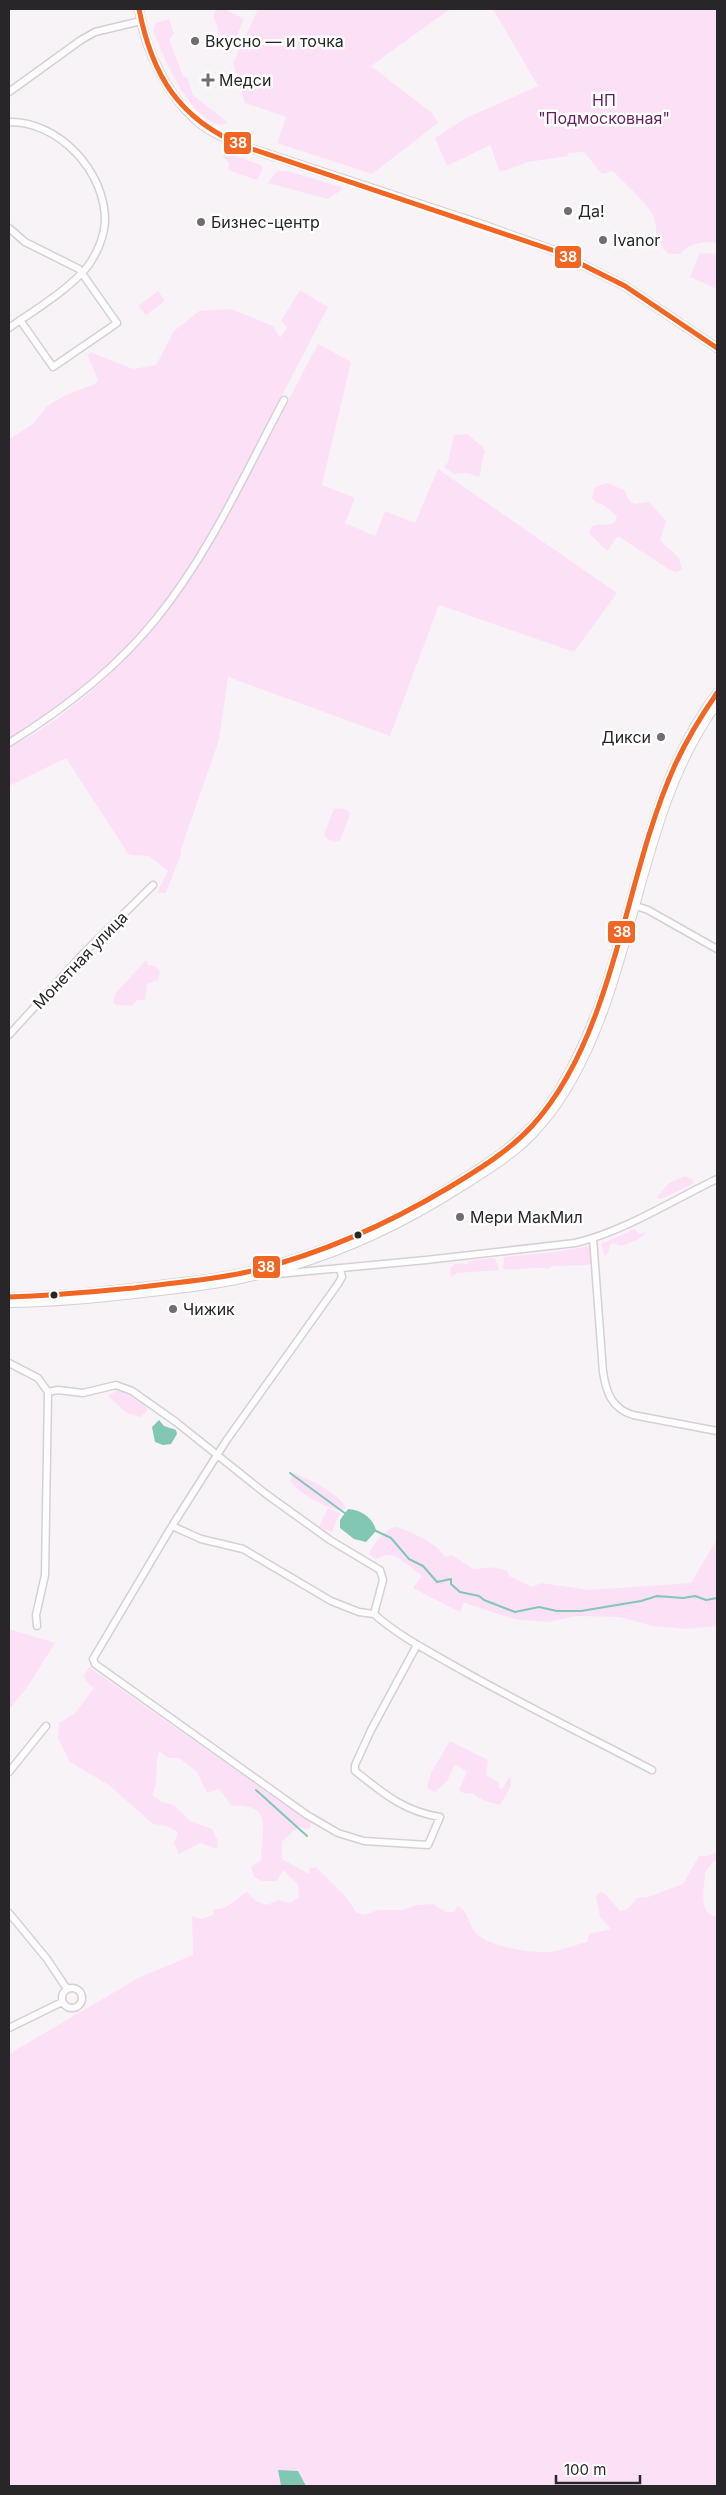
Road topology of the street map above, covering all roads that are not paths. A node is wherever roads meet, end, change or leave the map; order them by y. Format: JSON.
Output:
{"nodes":[{"id":1,"x":139,"y":9,"type":"edge"},
{"id":2,"x":141,"y":21,"type":"junction"},
{"id":3,"x":9,"y":92,"type":"edge"},
{"id":4,"x":9,"y":122,"type":"edge"},
{"id":5,"x":9,"y":228,"type":"edge"},
{"id":6,"x":83,"y":274,"type":"junction"},
{"id":7,"x":20,"y":320,"type":"junction"},
{"id":8,"x":9,"y":328,"type":"edge"},
{"id":9,"x":717,"y":348,"type":"edge"},
{"id":10,"x":284,"y":400,"type":"dead end"},
{"id":11,"x":717,"y":693,"type":"edge"},
{"id":12,"x":717,"y":704,"type":"edge"},
{"id":13,"x":9,"y":743,"type":"edge"},
{"id":14,"x":153,"y":885,"type":"dead end"},
{"id":15,"x":636,"y":906,"type":"junction"},
{"id":16,"x":717,"y":949,"type":"edge"},
{"id":17,"x":9,"y":1035,"type":"edge"},
{"id":18,"x":717,"y":1178,"type":"edge"},
{"id":19,"x":593,"y":1238,"type":"junction"},
{"id":20,"x":305,"y":1258,"type":"junction"},
{"id":21,"x":340,"y":1269,"type":"junction"},
{"id":22,"x":312,"y":1271,"type":"junction"},
{"id":23,"x":256,"y":1276,"type":"junction"},
{"id":24,"x":9,"y":1297,"type":"edge"},
{"id":25,"x":9,"y":1303,"type":"edge"},
{"id":26,"x":9,"y":1363,"type":"edge"},
{"id":27,"x":48,"y":1392,"type":"junction"},
{"id":28,"x":717,"y":1431,"type":"edge"},
{"id":29,"x":217,"y":1454,"type":"junction"},
{"id":30,"x":172,"y":1526,"type":"junction"},
{"id":31,"x":374,"y":1614,"type":"junction"},
{"id":32,"x":37,"y":1626,"type":"dead end"},
{"id":33,"x":417,"y":1645,"type":"junction"},
{"id":34,"x":46,"y":1726,"type":"dead end"},
{"id":35,"x":652,"y":1770,"type":"dead end"},
{"id":36,"x":9,"y":1772,"type":"edge"},
{"id":37,"x":9,"y":1913,"type":"edge"},
{"id":38,"x":67,"y":1989,"type":"junction"},
{"id":39,"x":62,"y":2002,"type":"junction"},
{"id":40,"x":9,"y":2028,"type":"edge"}],
"edges":[{"from":1,"to":2,"type":"main road"},
{"from":2,"to":3,"type":"street"},
{"from":2,"to":9,"type":"main road"},
{"from":4,"to":6,"type":"street"},
{"from":5,"to":6,"type":"street"},
{"from":6,"to":7,"type":"street"},
{"from":6,"to":7,"type":"street"},
{"from":7,"to":8,"type":"street"},
{"from":10,"to":13,"type":"street"},
{"from":11,"to":20,"type":"main road"},
{"from":12,"to":15,"type":"main road"},
{"from":14,"to":17,"type":"street","name":"Монетная улица"},
{"from":15,"to":16,"type":"street"},
{"from":15,"to":20,"type":"main road"},
{"from":18,"to":19,"type":"street"},
{"from":19,"to":21,"type":"street"},
{"from":19,"to":28,"type":"street"},
{"from":20,"to":22,"type":"street"},
{"from":20,"to":23,"type":"main road"},
{"from":20,"to":24,"type":"main road"},
{"from":21,"to":22,"type":"street"},
{"from":21,"to":29,"type":"street"},
{"from":22,"to":23,"type":"street"},
{"from":23,"to":25,"type":"main road"},
{"from":26,"to":27,"type":"street"},
{"from":27,"to":29,"type":"street"},
{"from":27,"to":32,"type":"street"},
{"from":29,"to":30,"type":"street"},
{"from":29,"to":31,"type":"street"},
{"from":30,"to":31,"type":"street"},
{"from":30,"to":33,"type":"street"},
{"from":31,"to":33,"type":"street"},
{"from":33,"to":35,"type":"street"},
{"from":34,"to":36,"type":"street"},
{"from":37,"to":38,"type":"street"},
{"from":38,"to":39,"type":"street"},
{"from":38,"to":39,"type":"street"},
{"from":39,"to":40,"type":"street"}]}
